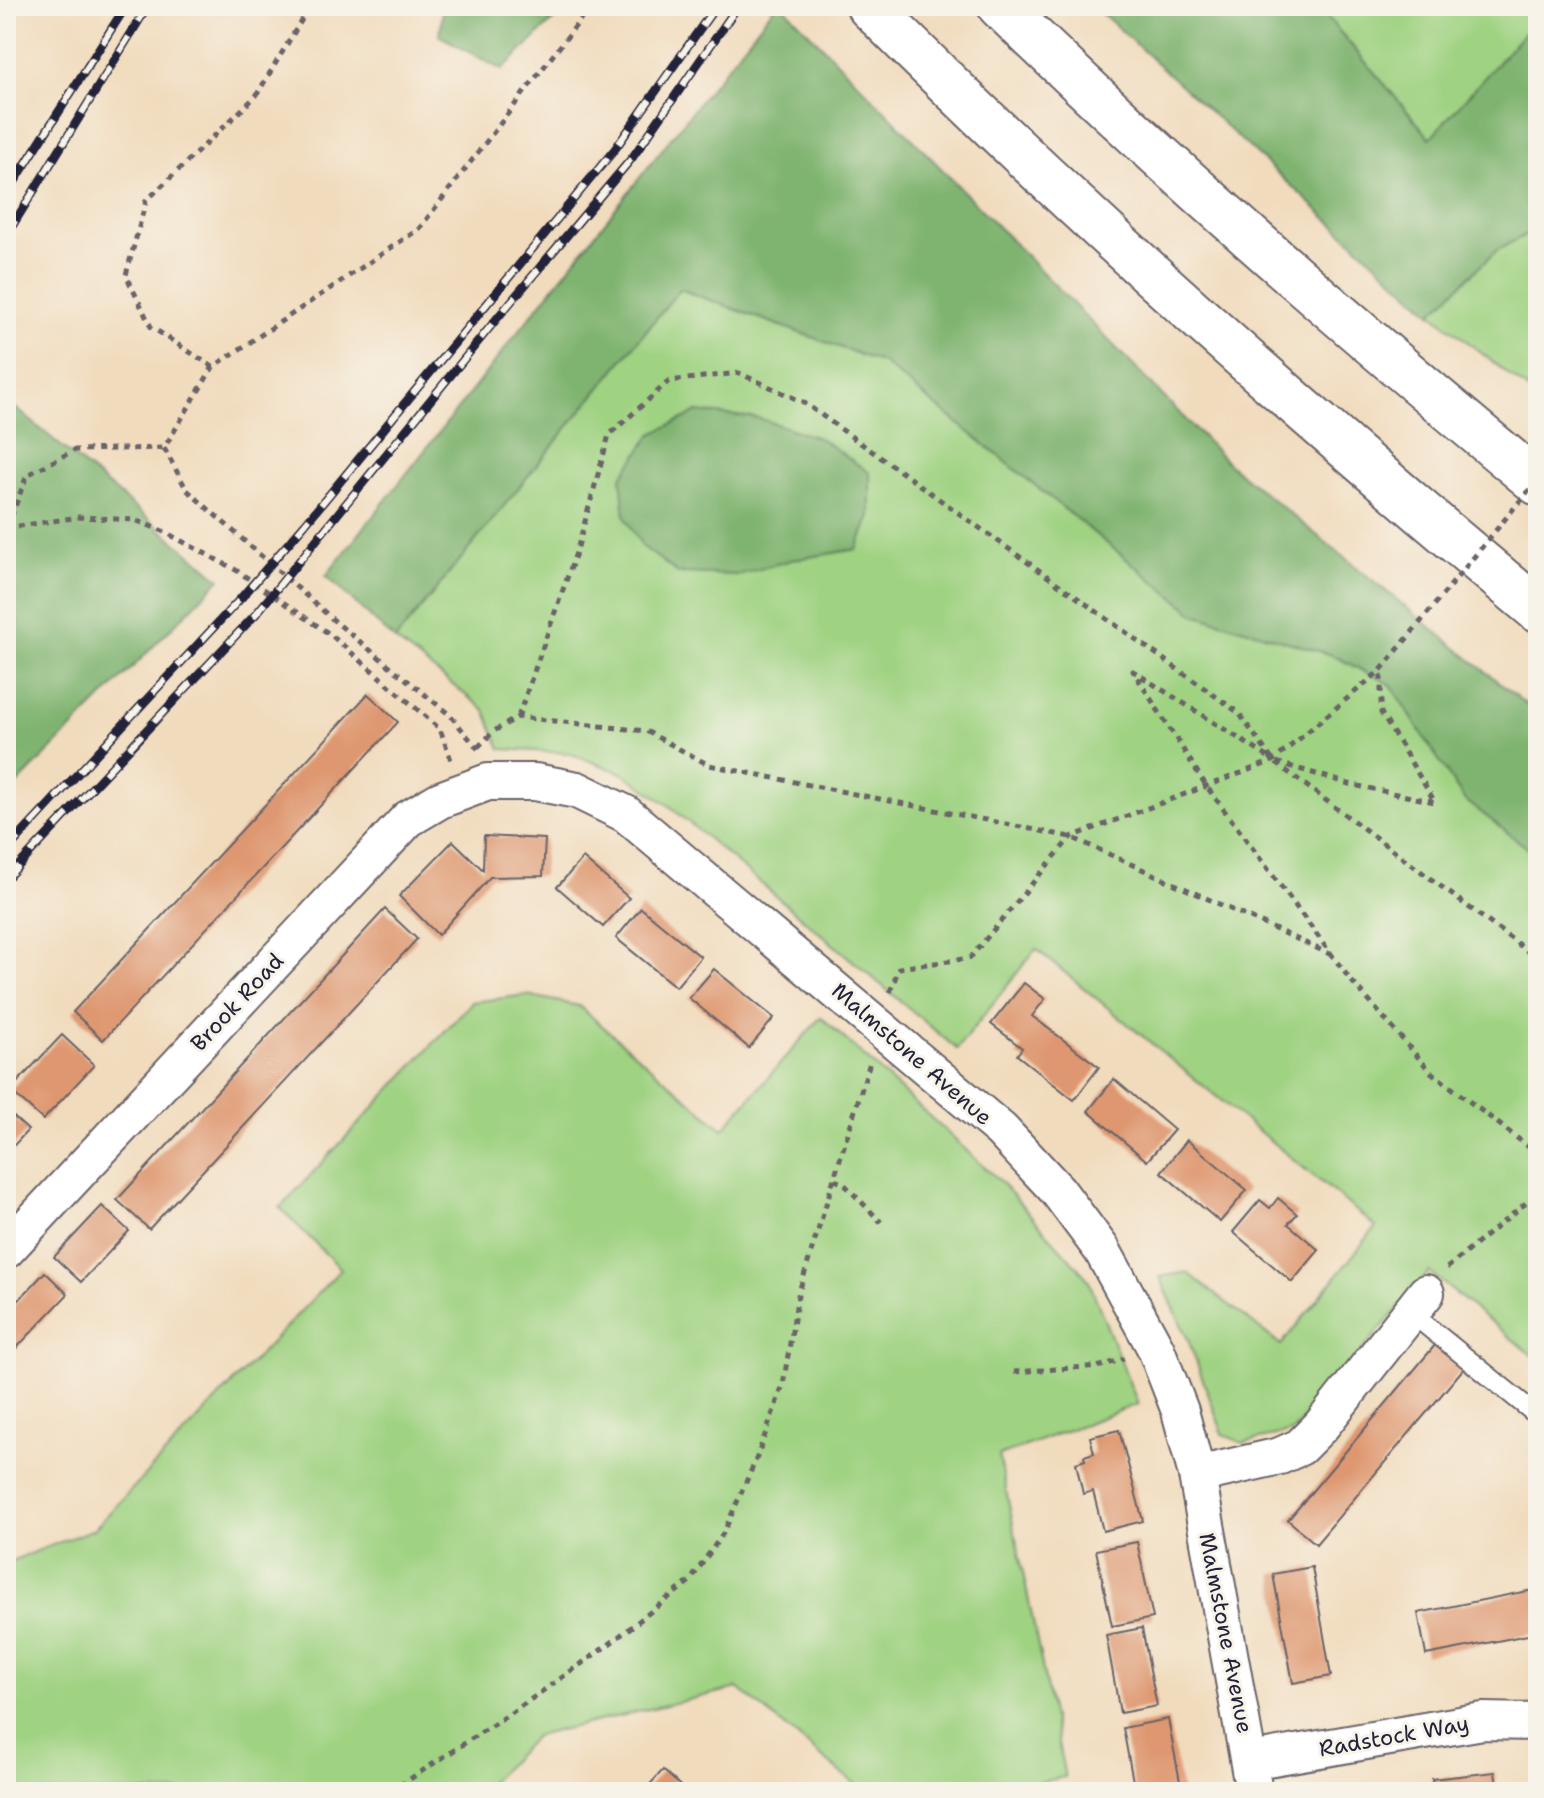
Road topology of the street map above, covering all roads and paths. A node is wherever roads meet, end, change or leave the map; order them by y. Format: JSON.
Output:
{"nodes":[{"id":1,"x":310,"y":6,"type":"edge"},
{"id":2,"x":591,"y":6,"type":"edge"},
{"id":3,"x":869,"y":6,"type":"edge"},
{"id":4,"x":1000,"y":6,"type":"edge"},
{"id":5,"x":213,"y":367,"type":"junction"},
{"id":6,"x":164,"y":448,"type":"junction"},
{"id":7,"x":1538,"y":481,"type":"edge"},
{"id":8,"x":6,"y":529,"type":"edge"},
{"id":9,"x":1538,"y":610,"type":"edge"},
{"id":10,"x":1381,"y":670,"type":"junction"},
{"id":11,"x":518,"y":717,"type":"junction"},
{"id":12,"x":1273,"y":761,"type":"junction"},
{"id":13,"x":454,"y":767,"type":"dead end"},
{"id":14,"x":488,"y":782,"type":"joint"},
{"id":15,"x":1207,"y":787,"type":"junction"},
{"id":16,"x":1071,"y":837,"type":"junction"},
{"id":17,"x":1333,"y":955,"type":"junction"},
{"id":18,"x":1538,"y":959,"type":"edge"},
{"id":19,"x":890,"y":992,"type":"dead end"},
{"id":20,"x":873,"y":1053,"type":"dead end"},
{"id":21,"x":1538,"y":1154,"type":"edge"},
{"id":22,"x":834,"y":1180,"type":"junction"},
{"id":23,"x":1538,"y":1193,"type":"edge"},
{"id":24,"x":881,"y":1222,"type":"dead end"},
{"id":25,"x":6,"y":1250,"type":"edge"},
{"id":26,"x":1418,"y":1303,"type":"junction"},
{"id":27,"x":1156,"y":1349,"type":"junction"},
{"id":28,"x":1014,"y":1372,"type":"dead end"},
{"id":29,"x":1538,"y":1416,"type":"edge"},
{"id":30,"x":1197,"y":1475,"type":"junction"},
{"id":31,"x":1538,"y":1722,"type":"edge"},
{"id":32,"x":1252,"y":1776,"type":"edge"},
{"id":33,"x":390,"y":1792,"type":"edge"}],
"edges":[{"from":1,"to":5,"type":"path"},
{"from":2,"to":5,"type":"path"},
{"from":3,"to":9,"type":"highway"},
{"from":4,"to":7,"type":"highway"},
{"from":5,"to":6,"type":"path"},
{"from":6,"to":8,"type":"path"},
{"from":6,"to":11,"type":"path"},
{"from":7,"to":10,"type":"path","bridge":true},
{"from":8,"to":13,"type":"path"},
{"from":10,"to":12,"type":"path"},
{"from":10,"to":12,"type":"path"},
{"from":11,"to":12,"type":"path"},
{"from":11,"to":16,"type":"path"},
{"from":12,"to":15,"type":"path"},
{"from":12,"to":15,"type":"path"},
{"from":12,"to":18,"type":"path"},
{"from":14,"to":25,"type":"street","name":"Brook Road"},
{"from":14,"to":27,"type":"street","name":"Malmstone Avenue"},
{"from":15,"to":16,"type":"path"},
{"from":15,"to":17,"type":"path"},
{"from":16,"to":17,"type":"path"},
{"from":16,"to":19,"type":"path"},
{"from":17,"to":21,"type":"path"},
{"from":20,"to":22,"type":"path"},
{"from":22,"to":24,"type":"path"},
{"from":22,"to":33,"type":"path"},
{"from":23,"to":26,"type":"path"},
{"from":26,"to":29,"type":"lane"},
{"from":26,"to":30,"type":"street"},
{"from":27,"to":28,"type":"path"},
{"from":27,"to":30,"type":"street","name":"Malmstone Avenue"},
{"from":30,"to":32,"type":"street","name":"Malmstone Avenue"},
{"from":31,"to":32,"type":"street","name":"Radstock Way"}]}
